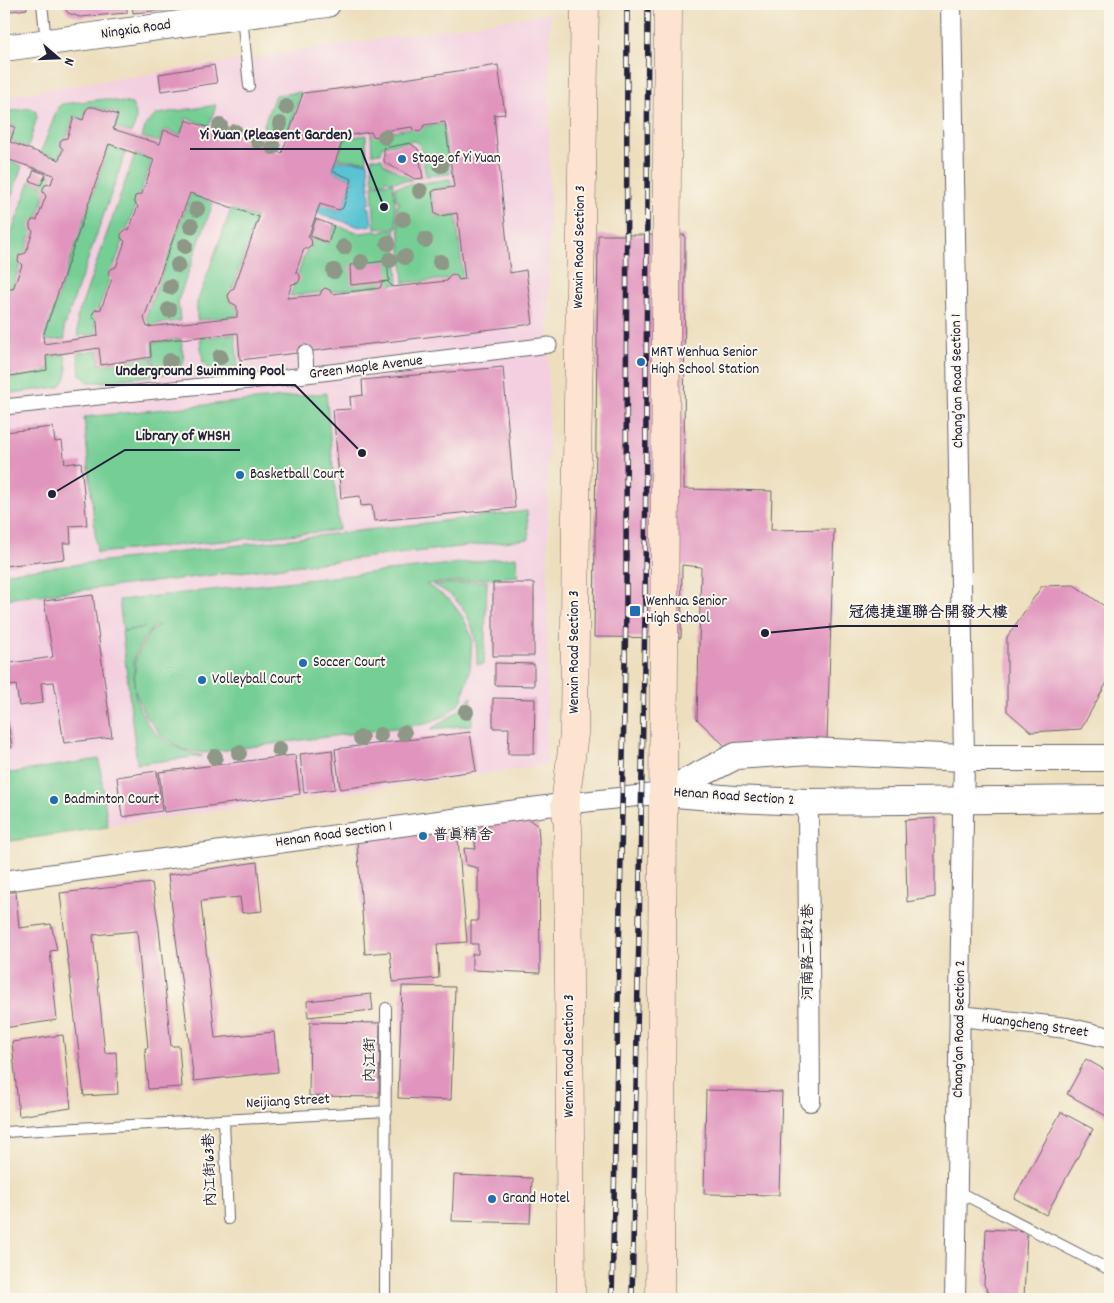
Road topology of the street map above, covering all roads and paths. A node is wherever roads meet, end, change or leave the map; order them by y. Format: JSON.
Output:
{"nodes":[{"id":1,"x":42,"y":4,"type":"edge"},
{"id":2,"x":327,"y":4,"type":"edge"},
{"id":3,"x":585,"y":4,"type":"edge"},
{"id":4,"x":668,"y":4,"type":"edge"},
{"id":5,"x":952,"y":4,"type":"edge"},
{"id":6,"x":242,"y":15,"type":"junction"},
{"id":7,"x":46,"y":42,"type":"junction"},
{"id":8,"x":4,"y":48,"type":"edge"},
{"id":9,"x":249,"y":86,"type":"dead end"},
{"id":10,"x":549,"y":345,"type":"dead end"},
{"id":11,"x":305,"y":353,"type":"dead end"},
{"id":12,"x":306,"y":375,"type":"junction"},
{"id":13,"x":4,"y":407,"type":"edge"},
{"id":14,"x":964,"y":758,"type":"junction"},
{"id":15,"x":1110,"y":758,"type":"edge"},
{"id":16,"x":664,"y":793,"type":"junction"},
{"id":17,"x":1110,"y":799,"type":"edge"},
{"id":18,"x":963,"y":801,"type":"junction"},
{"id":19,"x":808,"y":802,"type":"junction"},
{"id":20,"x":565,"y":804,"type":"junction"},
{"id":21,"x":4,"y":881,"type":"edge"},
{"id":22,"x":386,"y":1008,"type":"dead end"},
{"id":23,"x":960,"y":1016,"type":"junction"},
{"id":24,"x":1110,"y":1025,"type":"edge"},
{"id":25,"x":1068,"y":1028,"type":"junction"},
{"id":26,"x":1110,"y":1038,"type":"edge"},
{"id":27,"x":810,"y":1101,"type":"dead end"},
{"id":28,"x":386,"y":1111,"type":"junction"},
{"id":29,"x":224,"y":1120,"type":"junction"},
{"id":30,"x":4,"y":1132,"type":"edge"},
{"id":31,"x":957,"y":1191,"type":"junction"},
{"id":32,"x":228,"y":1219,"type":"dead end"},
{"id":33,"x":1110,"y":1270,"type":"edge"},
{"id":34,"x":384,"y":1299,"type":"edge"},
{"id":35,"x":572,"y":1299,"type":"edge"},
{"id":36,"x":660,"y":1299,"type":"edge"},
{"id":37,"x":955,"y":1299,"type":"edge"}],
"edges":[{"from":1,"to":7,"type":"lane"},
{"from":2,"to":6,"type":"street","name":"Ningxia Road"},
{"from":3,"to":20,"type":"main road","name":"Wenxin Road Section 3"},
{"from":4,"to":16,"type":"main road"},
{"from":5,"to":14,"type":"street","name":"Chang’an Road Section 1"},
{"from":6,"to":7,"type":"street","name":"Ningxia Road"},
{"from":6,"to":9,"type":"lane"},
{"from":7,"to":8,"type":"street","name":"Ningxia Road"},
{"from":10,"to":12,"type":"street","name":"Green Maple Avenue"},
{"from":11,"to":12,"type":"street"},
{"from":12,"to":13,"type":"street","name":"Green Maple Avenue"},
{"from":14,"to":15,"type":"street","name":"Henan Road Section 2"},
{"from":14,"to":16,"type":"street","name":"Henan Road Section 2"},
{"from":14,"to":18,"type":"street","name":"Chang’an Road Section 2"},
{"from":16,"to":19,"type":"street","name":"Henan Road Section 2"},
{"from":16,"to":20,"type":"street","name":"Henan Road Section 1"},
{"from":16,"to":36,"type":"main road"},
{"from":17,"to":18,"type":"street","name":"Henan Road Section 2"},
{"from":18,"to":19,"type":"street","name":"Henan Road Section 2"},
{"from":18,"to":23,"type":"street","name":"Chang’an Road Section 2"},
{"from":19,"to":27,"type":"street","name":"河南路二段2巷"},
{"from":20,"to":21,"type":"street","name":"Henan Road Section 1"},
{"from":20,"to":35,"type":"main road","name":"Wenxin Road Section 3"},
{"from":22,"to":28,"type":"lane","name":"內江街"},
{"from":23,"to":25,"type":"street","name":"Huangcheng Street"},
{"from":23,"to":31,"type":"street","name":"Chang’an Road Section 2"},
{"from":24,"to":25,"type":"street"},
{"from":25,"to":26,"type":"street","name":"Huangcheng Street"},
{"from":28,"to":29,"type":"lane","name":"Neijiang Street"},
{"from":28,"to":34,"type":"lane"},
{"from":29,"to":30,"type":"lane","name":"Neijiang Street"},
{"from":29,"to":32,"type":"lane","name":"內江街63巷"},
{"from":31,"to":33,"type":"lane"},
{"from":31,"to":37,"type":"street","name":"Chang’an Road Section 2"}]}
